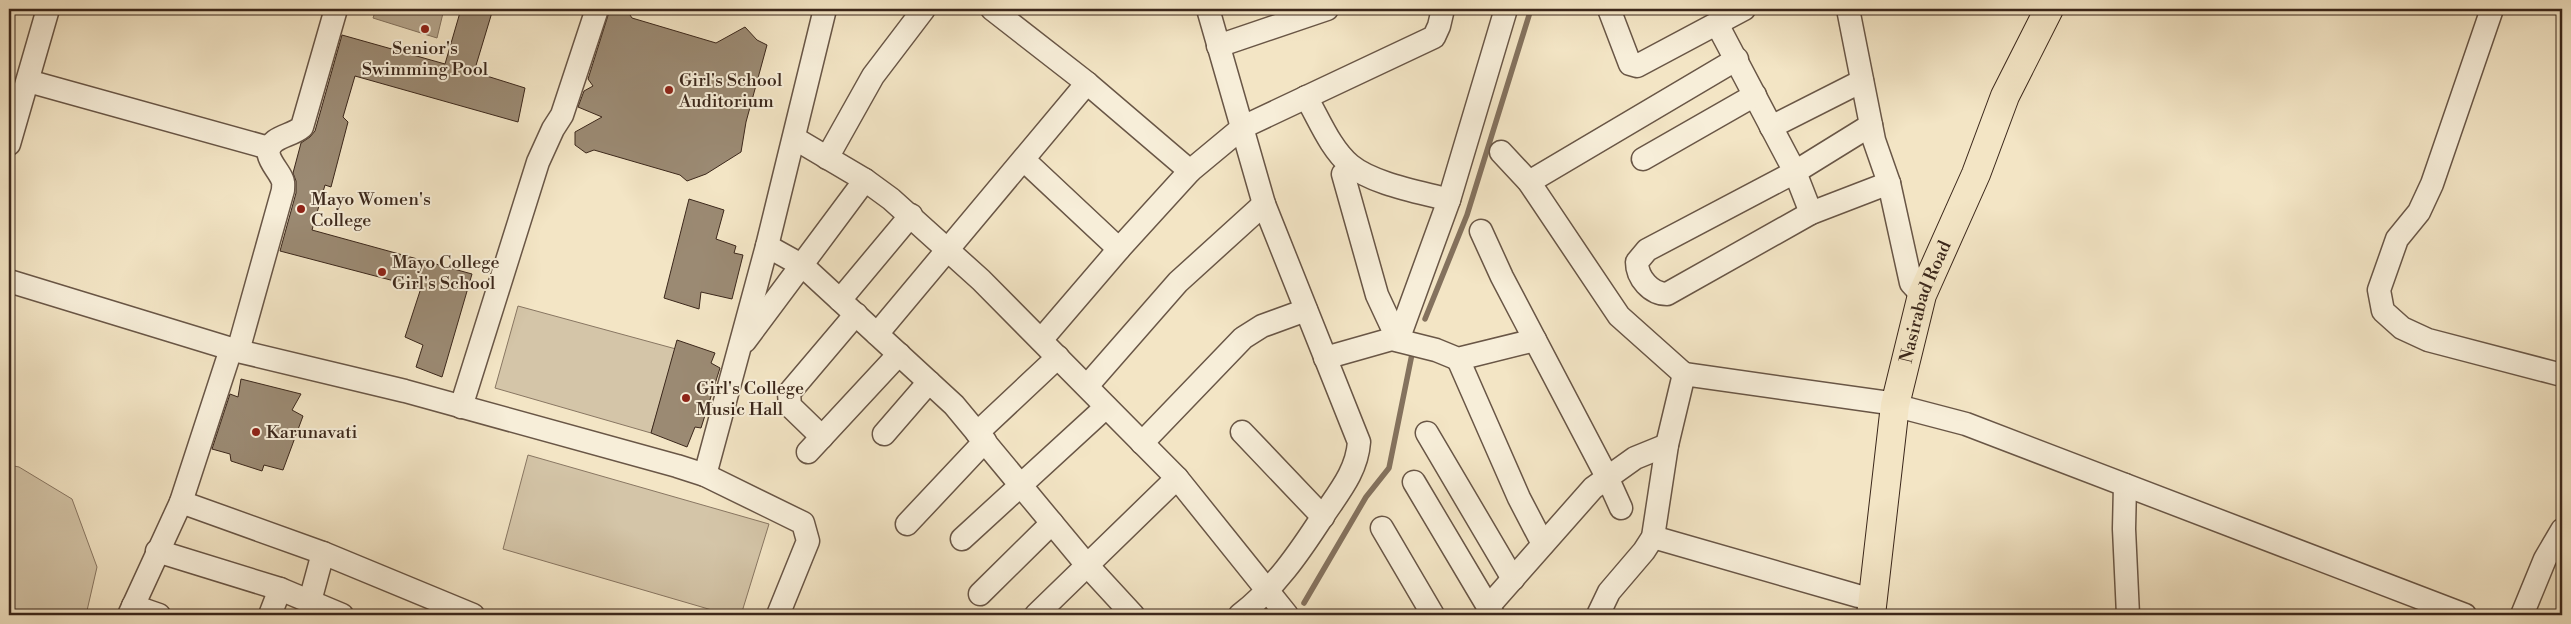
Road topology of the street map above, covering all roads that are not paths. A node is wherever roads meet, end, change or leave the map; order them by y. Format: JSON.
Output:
{"nodes":[{"id":1,"x":48,"y":9,"type":"edge"},
{"id":2,"x":336,"y":9,"type":"edge"},
{"id":3,"x":597,"y":9,"type":"edge"},
{"id":4,"x":825,"y":9,"type":"edge"},
{"id":5,"x":924,"y":9,"type":"edge"},
{"id":6,"x":992,"y":9,"type":"edge"},
{"id":7,"x":1208,"y":9,"type":"edge"},
{"id":8,"x":1327,"y":9,"type":"edge"},
{"id":9,"x":1443,"y":9,"type":"edge"},
{"id":10,"x":1506,"y":9,"type":"edge"},
{"id":11,"x":1609,"y":9,"type":"edge"},
{"id":12,"x":1744,"y":9,"type":"edge"},
{"id":13,"x":1848,"y":9,"type":"edge"},
{"id":14,"x":2033,"y":9,"type":"edge"},
{"id":15,"x":2049,"y":9,"type":"edge"},
{"id":16,"x":2492,"y":9,"type":"edge"},
{"id":17,"x":1717,"y":24,"type":"junction"},
{"id":18,"x":1218,"y":46,"type":"junction"},
{"id":19,"x":1737,"y":59,"type":"junction"},
{"id":20,"x":28,"y":81,"type":"junction"},
{"id":21,"x":1862,"y":81,"type":"junction"},
{"id":22,"x":1088,"y":83,"type":"junction"},
{"id":23,"x":1755,"y":96,"type":"junction"},
{"id":24,"x":1306,"y":97,"type":"junction"},
{"id":25,"x":1871,"y":125,"type":"junction"},
{"id":26,"x":1243,"y":127,"type":"junction"},
{"id":27,"x":1770,"y":127,"type":"junction"},
{"id":28,"x":794,"y":138,"type":"junction"},
{"id":29,"x":9,"y":144,"type":"edge"},
{"id":30,"x":269,"y":148,"type":"junction"},
{"id":31,"x":1501,"y":152,"type":"dead end"},
{"id":32,"x":827,"y":158,"type":"junction"},
{"id":33,"x":1643,"y":159,"type":"dead end"},
{"id":34,"x":1024,"y":160,"type":"junction"},
{"id":35,"x":1190,"y":171,"type":"junction"},
{"id":36,"x":1795,"y":172,"type":"junction"},
{"id":37,"x":1342,"y":174,"type":"dead end"},
{"id":38,"x":865,"y":180,"type":"junction"},
{"id":39,"x":1529,"y":182,"type":"junction"},
{"id":40,"x":1888,"y":183,"type":"junction"},
{"id":41,"x":1448,"y":200,"type":"junction"},
{"id":42,"x":1264,"y":204,"type":"junction"},
{"id":43,"x":1811,"y":213,"type":"junction"},
{"id":44,"x":911,"y":215,"type":"junction"},
{"id":45,"x":1481,"y":231,"type":"dead end"},
{"id":46,"x":767,"y":246,"type":"junction"},
{"id":47,"x":1119,"y":249,"type":"junction"},
{"id":48,"x":949,"y":250,"type":"junction"},
{"id":49,"x":803,"y":266,"type":"junction"},
{"id":50,"x":9,"y":281,"type":"edge"},
{"id":51,"x":1916,"y":289,"type":"junction"},
{"id":52,"x":848,"y":307,"type":"junction"},
{"id":53,"x":1306,"y":310,"type":"junction"},
{"id":54,"x":877,"y":334,"type":"junction"},
{"id":55,"x":1041,"y":340,"type":"junction"},
{"id":56,"x":1535,"y":340,"type":"junction"},
{"id":57,"x":1404,"y":341,"type":"junction"},
{"id":58,"x":235,"y":350,"type":"junction"},
{"id":59,"x":737,"y":352,"type":"junction"},
{"id":60,"x":899,"y":354,"type":"junction"},
{"id":61,"x":1058,"y":357,"type":"junction"},
{"id":62,"x":1325,"y":358,"type":"junction"},
{"id":63,"x":1458,"y":359,"type":"junction"},
{"id":64,"x":1684,"y":374,"type":"junction"},
{"id":65,"x":2562,"y":375,"type":"edge"},
{"id":66,"x":929,"y":382,"type":"junction"},
{"id":67,"x":1087,"y":386,"type":"junction"},
{"id":68,"x":1889,"y":404,"type":"junction"},
{"id":69,"x":461,"y":407,"type":"junction"},
{"id":70,"x":1106,"y":407,"type":"junction"},
{"id":71,"x":1242,"y":432,"type":"dead end"},
{"id":72,"x":1427,"y":433,"type":"dead end"},
{"id":73,"x":884,"y":434,"type":"dead end"},
{"id":74,"x":981,"y":437,"type":"junction"},
{"id":75,"x":1142,"y":443,"type":"junction"},
{"id":76,"x":1667,"y":444,"type":"junction"},
{"id":77,"x":705,"y":475,"type":"junction"},
{"id":78,"x":1607,"y":477,"type":"junction"},
{"id":79,"x":1177,"y":478,"type":"junction"},
{"id":80,"x":1414,"y":482,"type":"dead end"},
{"id":81,"x":1020,"y":484,"type":"junction"},
{"id":82,"x":2125,"y":485,"type":"junction"},
{"id":83,"x":181,"y":502,"type":"junction"},
{"id":84,"x":1620,"y":508,"type":"dead end"},
{"id":85,"x":1323,"y":517,"type":"junction"},
{"id":86,"x":1052,"y":523,"type":"junction"},
{"id":87,"x":906,"y":524,"type":"dead end"},
{"id":88,"x":1382,"y":528,"type":"dead end"},
{"id":89,"x":2562,"y":530,"type":"edge"},
{"id":90,"x":1653,"y":536,"type":"junction"},
{"id":91,"x":962,"y":539,"type":"dead end"},
{"id":92,"x":1543,"y":544,"type":"junction"},
{"id":93,"x":156,"y":551,"type":"junction"},
{"id":94,"x":323,"y":553,"type":"junction"},
{"id":95,"x":1086,"y":564,"type":"junction"},
{"id":96,"x":1513,"y":578,"type":"junction"},
{"id":97,"x":280,"y":589,"type":"junction"},
{"id":98,"x":1268,"y":590,"type":"junction"},
{"id":99,"x":980,"y":594,"type":"dead end"},
{"id":100,"x":310,"y":600,"type":"junction"},
{"id":101,"x":1862,"y":609,"type":"edge"},
{"id":102,"x":131,"y":610,"type":"edge"},
{"id":103,"x":1491,"y":611,"type":"edge"},
{"id":104,"x":159,"y":615,"type":"edge"},
{"id":105,"x":270,"y":615,"type":"edge"},
{"id":106,"x":342,"y":615,"type":"edge"},
{"id":107,"x":472,"y":615,"type":"edge"},
{"id":108,"x":778,"y":615,"type":"edge"},
{"id":109,"x":1036,"y":615,"type":"edge"},
{"id":110,"x":1133,"y":615,"type":"edge"},
{"id":111,"x":1240,"y":615,"type":"edge"},
{"id":112,"x":1287,"y":615,"type":"edge"},
{"id":113,"x":1433,"y":615,"type":"edge"},
{"id":114,"x":1598,"y":615,"type":"edge"},
{"id":115,"x":2128,"y":615,"type":"edge"},
{"id":116,"x":2465,"y":615,"type":"edge"},
{"id":117,"x":2522,"y":615,"type":"edge"}],
"edges":[{"from":1,"to":20,"type":"street"},
{"from":2,"to":30,"type":"street"},
{"from":3,"to":69,"type":"street"},
{"from":4,"to":28,"type":"street"},
{"from":5,"to":32,"type":"street"},
{"from":6,"to":22,"type":"street"},
{"from":7,"to":18,"type":"street"},
{"from":8,"to":18,"type":"street"},
{"from":9,"to":24,"type":"street"},
{"from":10,"to":41,"type":"street"},
{"from":11,"to":17,"type":"street"},
{"from":12,"to":17,"type":"street"},
{"from":13,"to":21,"type":"street"},
{"from":14,"to":51,"type":"highway","name":"Nasirabad Road"},
{"from":15,"to":51,"type":"highway","name":"Nasirabad Road"},
{"from":16,"to":65,"type":"street"},
{"from":17,"to":19,"type":"street"},
{"from":18,"to":26,"type":"street"},
{"from":19,"to":23,"type":"street"},
{"from":19,"to":39,"type":"street"},
{"from":20,"to":29,"type":"street"},
{"from":20,"to":30,"type":"street"},
{"from":21,"to":25,"type":"street"},
{"from":21,"to":27,"type":"street"},
{"from":22,"to":34,"type":"street"},
{"from":22,"to":35,"type":"street"},
{"from":23,"to":27,"type":"street"},
{"from":23,"to":33,"type":"street"},
{"from":24,"to":26,"type":"street"},
{"from":24,"to":41,"type":"street"},
{"from":25,"to":36,"type":"street"},
{"from":25,"to":40,"type":"street"},
{"from":26,"to":35,"type":"street"},
{"from":26,"to":42,"type":"street"},
{"from":27,"to":36,"type":"street"},
{"from":28,"to":32,"type":"street"},
{"from":28,"to":46,"type":"street"},
{"from":30,"to":58,"type":"street"},
{"from":31,"to":39,"type":"street"},
{"from":32,"to":38,"type":"street"},
{"from":34,"to":47,"type":"street"},
{"from":34,"to":48,"type":"street"},
{"from":35,"to":47,"type":"street"},
{"from":36,"to":43,"type":"street"},
{"from":36,"to":43,"type":"street"},
{"from":37,"to":57,"type":"street"},
{"from":38,"to":44,"type":"street"},
{"from":38,"to":49,"type":"street"},
{"from":39,"to":64,"type":"street"},
{"from":40,"to":43,"type":"street"},
{"from":40,"to":51,"type":"street"},
{"from":41,"to":57,"type":"street"},
{"from":42,"to":53,"type":"street"},
{"from":42,"to":67,"type":"street"},
{"from":44,"to":48,"type":"street"},
{"from":44,"to":52,"type":"street"},
{"from":45,"to":56,"type":"street"},
{"from":46,"to":49,"type":"street"},
{"from":46,"to":59,"type":"street"},
{"from":47,"to":55,"type":"street"},
{"from":48,"to":54,"type":"street"},
{"from":48,"to":55,"type":"street"},
{"from":49,"to":52,"type":"street"},
{"from":49,"to":59,"type":"street"},
{"from":50,"to":58,"type":"street"},
{"from":51,"to":68,"type":"highway","name":"Nasirabad Road"},
{"from":52,"to":54,"type":"street"},
{"from":52,"to":60,"type":"street"},
{"from":53,"to":62,"type":"street"},
{"from":53,"to":75,"type":"street"},
{"from":54,"to":60,"type":"street"},
{"from":55,"to":61,"type":"street"},
{"from":56,"to":63,"type":"street"},
{"from":56,"to":78,"type":"street"},
{"from":57,"to":62,"type":"street"},
{"from":57,"to":63,"type":"street"},
{"from":58,"to":69,"type":"street"},
{"from":58,"to":83,"type":"street"},
{"from":59,"to":77,"type":"street"},
{"from":60,"to":66,"type":"street"},
{"from":61,"to":67,"type":"street"},
{"from":61,"to":74,"type":"street"},
{"from":62,"to":85,"type":"street"},
{"from":63,"to":92,"type":"street"},
{"from":64,"to":68,"type":"street"},
{"from":64,"to":76,"type":"street"},
{"from":66,"to":73,"type":"street"},
{"from":66,"to":74,"type":"street"},
{"from":67,"to":70,"type":"street"},
{"from":68,"to":82,"type":"street"},
{"from":68,"to":101,"type":"highway","name":"Nasirabad Road"},
{"from":69,"to":77,"type":"street"},
{"from":70,"to":75,"type":"street"},
{"from":70,"to":81,"type":"street"},
{"from":71,"to":85,"type":"street"},
{"from":72,"to":96,"type":"street"},
{"from":74,"to":81,"type":"street"},
{"from":74,"to":87,"type":"street"},
{"from":75,"to":79,"type":"street"},
{"from":76,"to":78,"type":"street"},
{"from":76,"to":90,"type":"street"},
{"from":77,"to":108,"type":"street"},
{"from":78,"to":84,"type":"street"},
{"from":78,"to":92,"type":"street"},
{"from":79,"to":95,"type":"street"},
{"from":79,"to":98,"type":"street"},
{"from":80,"to":103,"type":"street"},
{"from":81,"to":86,"type":"street"},
{"from":81,"to":91,"type":"street"},
{"from":82,"to":115,"type":"street"},
{"from":82,"to":116,"type":"street"},
{"from":83,"to":93,"type":"street"},
{"from":83,"to":94,"type":"street"},
{"from":85,"to":98,"type":"street"},
{"from":86,"to":95,"type":"street"},
{"from":86,"to":99,"type":"street"},
{"from":88,"to":113,"type":"street"},
{"from":89,"to":117,"type":"street"},
{"from":90,"to":101,"type":"street"},
{"from":90,"to":114,"type":"street"},
{"from":92,"to":96,"type":"street"},
{"from":93,"to":97,"type":"street"},
{"from":93,"to":102,"type":"street"},
{"from":94,"to":100,"type":"street"},
{"from":94,"to":107,"type":"street"},
{"from":95,"to":109,"type":"street"},
{"from":95,"to":110,"type":"street"},
{"from":96,"to":103,"type":"street"},
{"from":97,"to":100,"type":"street"},
{"from":97,"to":105,"type":"street"},
{"from":98,"to":111,"type":"street"},
{"from":98,"to":112,"type":"street"},
{"from":100,"to":106,"type":"street"},
{"from":102,"to":104,"type":"street"}]}
